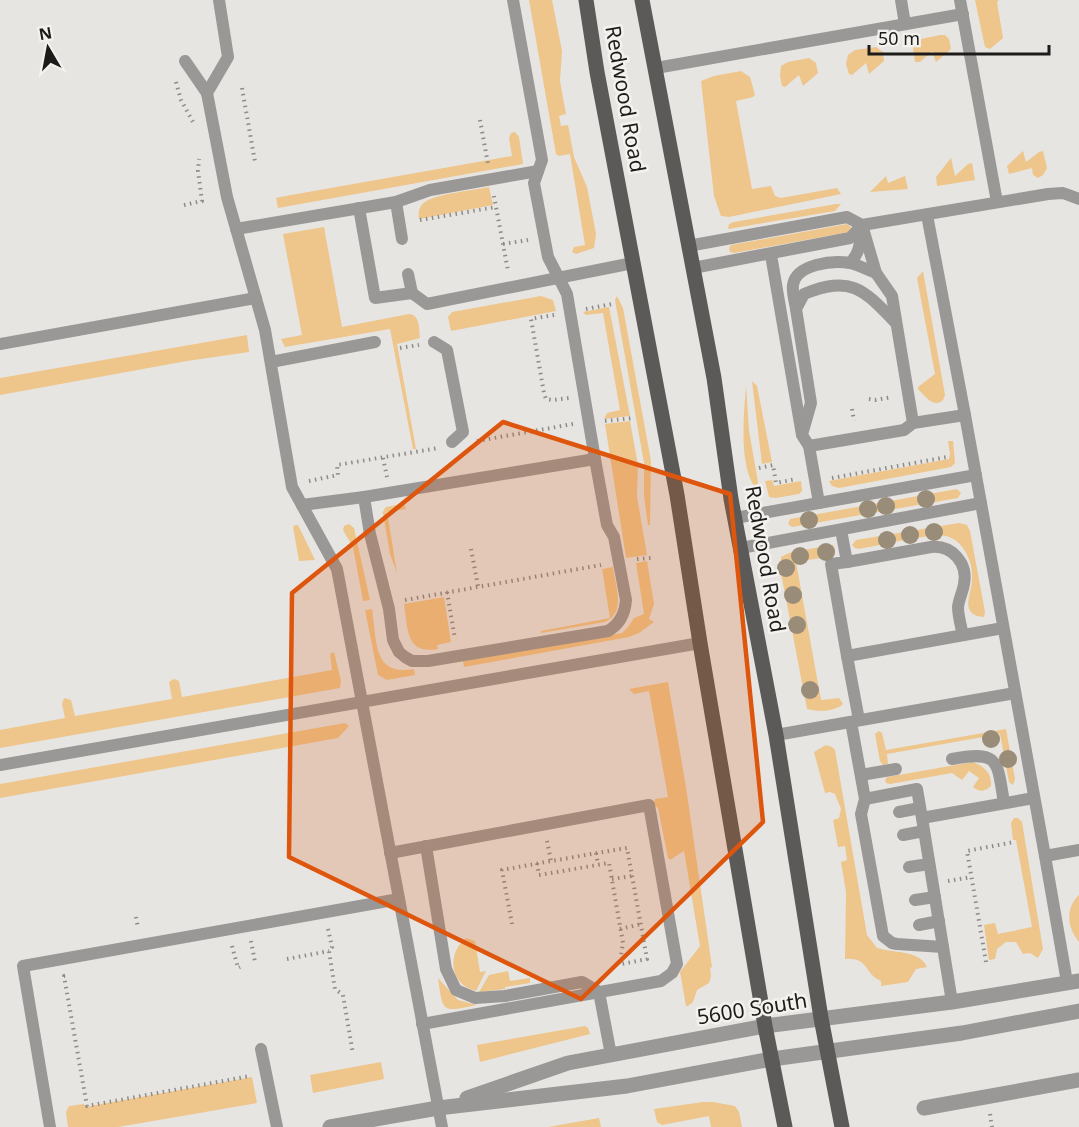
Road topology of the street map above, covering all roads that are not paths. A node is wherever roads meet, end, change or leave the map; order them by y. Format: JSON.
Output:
{"nodes":[{"id":1,"x":219,"y":0,"type":"edge"},
{"id":2,"x":513,"y":0,"type":"edge"},
{"id":3,"x":586,"y":0,"type":"edge"},
{"id":4,"x":642,"y":0,"type":"edge"},
{"id":5,"x":901,"y":0,"type":"edge"},
{"id":6,"x":960,"y":0,"type":"edge"},
{"id":7,"x":963,"y":14,"type":"junction"},
{"id":8,"x":905,"y":24,"type":"junction"},
{"id":9,"x":185,"y":62,"type":"dead end"},
{"id":10,"x":656,"y":68,"type":"junction"},
{"id":11,"x":207,"y":93,"type":"junction"},
{"id":12,"x":538,"y":171,"type":"junction"},
{"id":13,"x":1079,"y":199,"type":"edge"},
{"id":14,"x":396,"y":202,"type":"junction"},
{"id":15,"x":997,"y":202,"type":"junction"},
{"id":16,"x":359,"y":208,"type":"junction"},
{"id":17,"x":927,"y":215,"type":"junction"},
{"id":18,"x":862,"y":225,"type":"junction"},
{"id":19,"x":236,"y":229,"type":"junction"},
{"id":20,"x":402,"y":238,"type":"dead end"},
{"id":21,"x":688,"y":246,"type":"junction"},
{"id":22,"x":771,"y":255,"type":"junction"},
{"id":23,"x":633,"y":263,"type":"junction"},
{"id":24,"x":850,"y":263,"type":"junction"},
{"id":25,"x":693,"y":268,"type":"junction"},
{"id":26,"x":876,"y":273,"type":"junction"},
{"id":27,"x":408,"y":274,"type":"dead end"},
{"id":28,"x":558,"y":277,"type":"junction"},
{"id":29,"x":412,"y":293,"type":"junction"},
{"id":30,"x":256,"y":298,"type":"junction"},
{"id":31,"x":796,"y":309,"type":"junction"},
{"id":32,"x":896,"y":322,"type":"junction"},
{"id":33,"x":375,"y":342,"type":"dead end"},
{"id":34,"x":434,"y":342,"type":"dead end"},
{"id":35,"x":0,"y":344,"type":"edge"},
{"id":36,"x":271,"y":362,"type":"junction"},
{"id":37,"x":965,"y":415,"type":"junction"},
{"id":38,"x":913,"y":423,"type":"junction"},
{"id":39,"x":802,"y":435,"type":"junction"},
{"id":40,"x":447,"y":445,"type":"road end"},
{"id":41,"x":809,"y":446,"type":"junction"},
{"id":42,"x":595,"y":459,"type":"junction"},
{"id":43,"x":976,"y":475,"type":"junction"},
{"id":44,"x":364,"y":497,"type":"junction"},
{"id":45,"x":819,"y":502,"type":"junction"},
{"id":46,"x":981,"y":503,"type":"junction"},
{"id":47,"x":302,"y":505,"type":"junction"},
{"id":48,"x":735,"y":518,"type":"junction"},
{"id":49,"x":842,"y":530,"type":"junction"},
{"id":50,"x":741,"y":548,"type":"junction"},
{"id":51,"x":847,"y":562,"type":"junction"},
{"id":52,"x":1004,"y":628,"type":"junction"},
{"id":53,"x":963,"y":635,"type":"junction"},
{"id":54,"x":700,"y":643,"type":"junction"},
{"id":55,"x":848,"y":656,"type":"junction"},
{"id":56,"x":1015,"y":693,"type":"junction"},
{"id":57,"x":362,"y":703,"type":"junction"},
{"id":58,"x":855,"y":721,"type":"junction"},
{"id":59,"x":776,"y":735,"type":"junction"},
{"id":60,"x":952,"y":759,"type":"dead end"},
{"id":61,"x":0,"y":765,"type":"edge"},
{"id":62,"x":896,"y":769,"type":"dead end"},
{"id":63,"x":861,"y":775,"type":"junction"},
{"id":64,"x":1034,"y":798,"type":"junction"},
{"id":65,"x":865,"y":799,"type":"junction"},
{"id":66,"x":1004,"y":803,"type":"junction"},
{"id":67,"x":899,"y":812,"type":"dead end"},
{"id":68,"x":921,"y":813,"type":"junction"},
{"id":69,"x":875,"y":816,"type":"dead end"},
{"id":70,"x":862,"y":819,"type":"junction"},
{"id":71,"x":924,"y":831,"type":"junction"},
{"id":72,"x":903,"y":835,"type":"dead end"},
{"id":73,"x":879,"y":839,"type":"dead end"},
{"id":74,"x":866,"y":842,"type":"junction"},
{"id":75,"x":426,"y":846,"type":"junction"},
{"id":76,"x":1079,"y":850,"type":"edge"},
{"id":77,"x":390,"y":853,"type":"junction"},
{"id":78,"x":1045,"y":856,"type":"junction"},
{"id":79,"x":929,"y":864,"type":"junction"},
{"id":80,"x":909,"y":867,"type":"dead end"},
{"id":81,"x":885,"y":872,"type":"dead end"},
{"id":82,"x":872,"y":874,"type":"junction"},
{"id":83,"x":935,"y":897,"type":"junction"},
{"id":84,"x":399,"y":899,"type":"junction"},
{"id":85,"x":915,"y":900,"type":"dead end"},
{"id":86,"x":891,"y":904,"type":"dead end"},
{"id":87,"x":878,"y":907,"type":"junction"},
{"id":88,"x":939,"y":921,"type":"junction"},
{"id":89,"x":919,"y":925,"type":"dead end"},
{"id":90,"x":895,"y":929,"type":"dead end"},
{"id":91,"x":882,"y":931,"type":"junction"},
{"id":92,"x":943,"y":947,"type":"junction"},
{"id":93,"x":1073,"y":982,"type":"edge"},
{"id":94,"x":599,"y":992,"type":"junction"},
{"id":95,"x":952,"y":1002,"type":"junction"},
{"id":96,"x":1079,"y":1011,"type":"edge"},
{"id":97,"x":821,"y":1018,"type":"junction"},
{"id":98,"x":422,"y":1024,"type":"junction"},
{"id":99,"x":765,"y":1026,"type":"junction"},
{"id":100,"x":261,"y":1048,"type":"dead end"},
{"id":101,"x":828,"y":1050,"type":"junction"},
{"id":102,"x":611,"y":1055,"type":"junction"},
{"id":103,"x":772,"y":1059,"type":"junction"},
{"id":104,"x":1079,"y":1080,"type":"edge"},
{"id":105,"x":924,"y":1107,"type":"dead end"},
{"id":106,"x":438,"y":1108,"type":"junction"},
{"id":107,"x":50,"y":1127,"type":"edge"},
{"id":108,"x":277,"y":1127,"type":"edge"},
{"id":109,"x":330,"y":1127,"type":"edge"},
{"id":110,"x":442,"y":1127,"type":"edge"},
{"id":111,"x":785,"y":1127,"type":"edge"},
{"id":112,"x":842,"y":1127,"type":"edge"}],
"edges":[{"from":1,"to":11,"type":"lane"},
{"from":2,"to":12,"type":"lane"},
{"from":3,"to":23,"type":"main road","name":"Redwood Road"},
{"from":4,"to":10,"type":"main road","name":"Redwood Road"},
{"from":5,"to":8,"type":"lane"},
{"from":6,"to":7,"type":"lane"},
{"from":7,"to":8,"type":"lane"},
{"from":7,"to":15,"type":"lane"},
{"from":8,"to":10,"type":"lane"},
{"from":9,"to":11,"type":"lane"},
{"from":10,"to":21,"type":"main road","name":"Redwood Road"},
{"from":11,"to":19,"type":"lane"},
{"from":12,"to":14,"type":"lane"},
{"from":12,"to":28,"type":"lane"},
{"from":13,"to":15,"type":"lane"},
{"from":14,"to":16,"type":"lane"},
{"from":14,"to":20,"type":"lane"},
{"from":15,"to":17,"type":"lane"},
{"from":16,"to":19,"type":"lane"},
{"from":16,"to":29,"type":"lane"},
{"from":17,"to":18,"type":"lane"},
{"from":17,"to":37,"type":"lane"},
{"from":18,"to":21,"type":"lane"},
{"from":18,"to":22,"type":"lane"},
{"from":18,"to":24,"type":"lane"},
{"from":18,"to":26,"type":"lane"},
{"from":19,"to":30,"type":"lane"},
{"from":21,"to":25,"type":"main road","name":"Redwood Road"},
{"from":22,"to":25,"type":"lane"},
{"from":22,"to":39,"type":"lane"},
{"from":23,"to":28,"type":"lane"},
{"from":23,"to":54,"type":"main road","name":"Redwood Road"},
{"from":24,"to":26,"type":"lane"},
{"from":24,"to":31,"type":"lane"},
{"from":25,"to":48,"type":"main road","name":"Redwood Road"},
{"from":26,"to":32,"type":"lane"},
{"from":27,"to":29,"type":"lane"},
{"from":28,"to":29,"type":"lane"},
{"from":28,"to":42,"type":"lane"},
{"from":30,"to":35,"type":"lane"},
{"from":30,"to":36,"type":"lane"},
{"from":31,"to":32,"type":"lane"},
{"from":31,"to":39,"type":"lane"},
{"from":32,"to":38,"type":"lane"},
{"from":33,"to":36,"type":"lane"},
{"from":34,"to":40,"type":"lane"},
{"from":36,"to":47,"type":"lane"},
{"from":37,"to":38,"type":"lane"},
{"from":37,"to":43,"type":"lane"},
{"from":38,"to":41,"type":"lane"},
{"from":39,"to":41,"type":"lane"},
{"from":41,"to":45,"type":"lane"},
{"from":42,"to":44,"type":"lane"},
{"from":42,"to":44,"type":"lane"},
{"from":43,"to":45,"type":"lane"},
{"from":43,"to":46,"type":"lane"},
{"from":44,"to":47,"type":"lane"},
{"from":45,"to":48,"type":"lane"},
{"from":46,"to":49,"type":"lane"},
{"from":46,"to":52,"type":"lane"},
{"from":47,"to":57,"type":"lane"},
{"from":48,"to":50,"type":"main road","name":"Redwood Road"},
{"from":49,"to":50,"type":"lane"},
{"from":49,"to":51,"type":"lane"},
{"from":50,"to":59,"type":"main road","name":"Redwood Road"},
{"from":51,"to":53,"type":"lane"},
{"from":51,"to":55,"type":"lane"},
{"from":52,"to":53,"type":"lane"},
{"from":52,"to":56,"type":"lane"},
{"from":53,"to":55,"type":"lane"},
{"from":54,"to":57,"type":"lane"},
{"from":54,"to":99,"type":"main road","name":"Redwood Road"},
{"from":55,"to":58,"type":"lane"},
{"from":56,"to":58,"type":"lane"},
{"from":56,"to":64,"type":"lane"},
{"from":57,"to":61,"type":"lane"},
{"from":57,"to":77,"type":"lane"},
{"from":58,"to":59,"type":"lane"},
{"from":58,"to":63,"type":"lane"},
{"from":59,"to":97,"type":"main road","name":"Redwood Road"},
{"from":60,"to":66,"type":"lane"},
{"from":62,"to":63,"type":"lane"},
{"from":63,"to":65,"type":"lane"},
{"from":64,"to":66,"type":"lane"},
{"from":64,"to":78,"type":"lane"},
{"from":65,"to":68,"type":"lane"},
{"from":65,"to":70,"type":"lane"},
{"from":66,"to":68,"type":"lane"},
{"from":67,"to":68,"type":"lane"},
{"from":68,"to":71,"type":"lane"},
{"from":69,"to":70,"type":"lane"},
{"from":70,"to":74,"type":"lane"},
{"from":71,"to":72,"type":"lane"},
{"from":71,"to":79,"type":"lane"},
{"from":73,"to":74,"type":"lane"},
{"from":74,"to":82,"type":"lane"},
{"from":75,"to":77,"type":"lane"},
{"from":75,"to":94,"type":"lane"},
{"from":75,"to":94,"type":"lane"},
{"from":76,"to":78,"type":"lane"},
{"from":77,"to":84,"type":"lane"},
{"from":78,"to":93,"type":"lane"},
{"from":79,"to":80,"type":"lane"},
{"from":79,"to":83,"type":"lane"},
{"from":81,"to":82,"type":"lane"},
{"from":82,"to":87,"type":"lane"},
{"from":83,"to":85,"type":"lane"},
{"from":83,"to":88,"type":"lane"},
{"from":84,"to":98,"type":"lane"},
{"from":84,"to":107,"type":"lane"},
{"from":86,"to":87,"type":"lane"},
{"from":87,"to":91,"type":"lane"},
{"from":88,"to":89,"type":"lane"},
{"from":88,"to":92,"type":"lane"},
{"from":90,"to":91,"type":"lane"},
{"from":91,"to":92,"type":"lane"},
{"from":92,"to":95,"type":"lane"},
{"from":93,"to":95,"type":"street","name":"5600 South"},
{"from":94,"to":98,"type":"lane"},
{"from":94,"to":102,"type":"lane"},
{"from":95,"to":97,"type":"street","name":"5600 South"},
{"from":96,"to":101,"type":"street","name":"5600 South"},
{"from":97,"to":99,"type":"street","name":"5600 South"},
{"from":97,"to":101,"type":"main road","name":"Redwood Road"},
{"from":98,"to":106,"type":"lane"},
{"from":99,"to":102,"type":"street","name":"5600 South"},
{"from":99,"to":103,"type":"main road","name":"Redwood Road"},
{"from":100,"to":108,"type":"lane"},
{"from":101,"to":103,"type":"street","name":"5600 South"},
{"from":101,"to":112,"type":"main road","name":"Redwood Road"},
{"from":102,"to":106,"type":"street","name":"5600 South"},
{"from":103,"to":106,"type":"street","name":"5600 South"},
{"from":103,"to":111,"type":"main road","name":"Redwood Road"},
{"from":104,"to":105,"type":"street"},
{"from":106,"to":109,"type":"street","name":"5600 South"},
{"from":106,"to":110,"type":"lane"}]}
